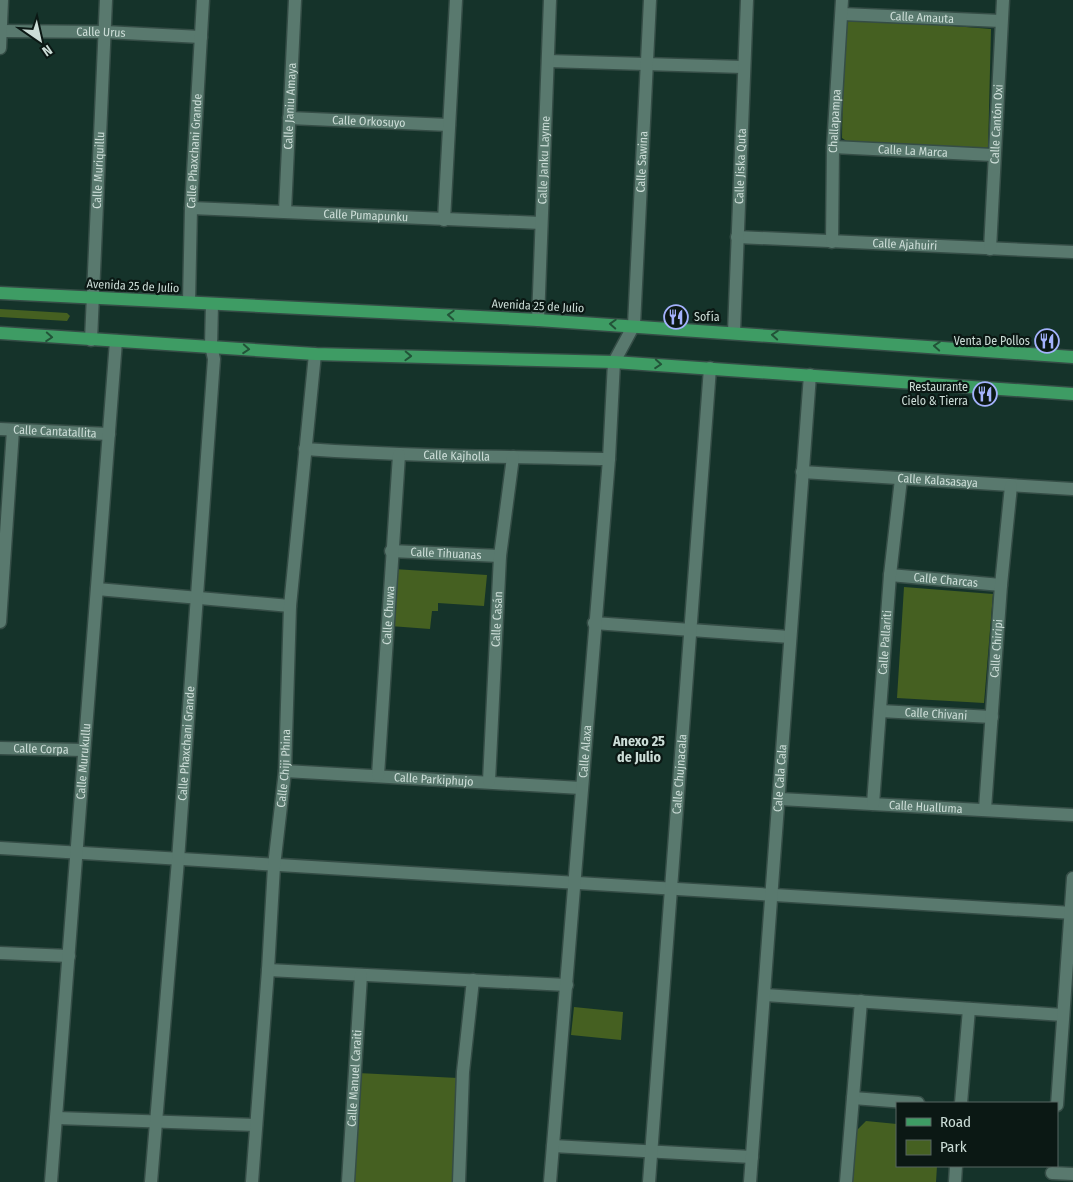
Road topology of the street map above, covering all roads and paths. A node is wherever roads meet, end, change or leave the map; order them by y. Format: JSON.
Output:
{"nodes":[{"id":1,"x":2,"y":0,"type":"edge"},
{"id":2,"x":106,"y":0,"type":"edge"},
{"id":3,"x":203,"y":0,"type":"edge"},
{"id":4,"x":295,"y":0,"type":"edge"},
{"id":5,"x":456,"y":0,"type":"edge"},
{"id":6,"x":550,"y":0,"type":"edge"},
{"id":7,"x":650,"y":0,"type":"edge"},
{"id":8,"x":747,"y":0,"type":"edge"},
{"id":9,"x":842,"y":0,"type":"edge"},
{"id":10,"x":1002,"y":0,"type":"edge"},
{"id":11,"x":842,"y":14,"type":"junction"},
{"id":12,"x":1001,"y":22,"type":"junction"},
{"id":13,"x":1,"y":31,"type":"edge"},
{"id":14,"x":105,"y":32,"type":"junction"},
{"id":15,"x":201,"y":37,"type":"junction"},
{"id":16,"x":0,"y":48,"type":"edge"},
{"id":17,"x":548,"y":61,"type":"junction"},
{"id":18,"x":646,"y":64,"type":"junction"},
{"id":19,"x":743,"y":67,"type":"junction"},
{"id":20,"x":289,"y":118,"type":"junction"},
{"id":21,"x":449,"y":126,"type":"junction"},
{"id":22,"x":833,"y":147,"type":"junction"},
{"id":23,"x":993,"y":155,"type":"junction"},
{"id":24,"x":191,"y":208,"type":"junction"},
{"id":25,"x":285,"y":211,"type":"junction"},
{"id":26,"x":444,"y":220,"type":"junction"},
{"id":27,"x":542,"y":223,"type":"junction"},
{"id":28,"x":737,"y":238,"type":"junction"},
{"id":29,"x":832,"y":242,"type":"junction"},
{"id":30,"x":990,"y":249,"type":"junction"},
{"id":31,"x":1073,"y":252,"type":"edge"},
{"id":32,"x":0,"y":293,"type":"edge"},
{"id":33,"x":93,"y":298,"type":"junction"},
{"id":34,"x":189,"y":302,"type":"junction"},
{"id":35,"x":212,"y":304,"type":"junction"},
{"id":36,"x":538,"y":320,"type":"junction"},
{"id":37,"x":634,"y":326,"type":"junction"},
{"id":38,"x":734,"y":332,"type":"junction"},
{"id":39,"x":0,"y":333,"type":"edge"},
{"id":40,"x":91,"y":340,"type":"junction"},
{"id":41,"x":116,"y":341,"type":"junction"},
{"id":42,"x":211,"y":346,"type":"junction"},
{"id":43,"x":315,"y":354,"type":"junction"},
{"id":44,"x":1073,"y":357,"type":"edge"},
{"id":45,"x":614,"y":362,"type":"junction"},
{"id":46,"x":710,"y":368,"type":"junction"},
{"id":47,"x":810,"y":375,"type":"junction"},
{"id":48,"x":1073,"y":394,"type":"edge"},
{"id":49,"x":6,"y":429,"type":"edge"},
{"id":50,"x":109,"y":434,"type":"junction"},
{"id":51,"x":305,"y":449,"type":"junction"},
{"id":52,"x":399,"y":455,"type":"junction"},
{"id":53,"x":513,"y":457,"type":"junction"},
{"id":54,"x":608,"y":459,"type":"junction"},
{"id":55,"x":802,"y":472,"type":"junction"},
{"id":56,"x":901,"y":480,"type":"junction"},
{"id":57,"x":1011,"y":486,"type":"junction"},
{"id":58,"x":1073,"y":489,"type":"edge"},
{"id":59,"x":3,"y":522,"type":"edge"},
{"id":60,"x":391,"y":551,"type":"junction"},
{"id":61,"x":500,"y":556,"type":"junction"},
{"id":62,"x":890,"y":575,"type":"junction"},
{"id":63,"x":1001,"y":585,"type":"junction"},
{"id":64,"x":97,"y":589,"type":"junction"},
{"id":65,"x":195,"y":599,"type":"junction"},
{"id":66,"x":290,"y":606,"type":"junction"},
{"id":67,"x":0,"y":622,"type":"edge"},
{"id":68,"x":594,"y":623,"type":"junction"},
{"id":69,"x":691,"y":629,"type":"junction"},
{"id":70,"x":790,"y":637,"type":"junction"},
{"id":71,"x":880,"y":711,"type":"junction"},
{"id":72,"x":992,"y":717,"type":"junction"},
{"id":73,"x":0,"y":748,"type":"edge"},
{"id":74,"x":83,"y":750,"type":"junction"},
{"id":75,"x":285,"y":771,"type":"junction"},
{"id":76,"x":378,"y":775,"type":"junction"},
{"id":77,"x":489,"y":781,"type":"junction"},
{"id":78,"x":581,"y":788,"type":"junction"},
{"id":79,"x":780,"y":799,"type":"junction"},
{"id":80,"x":873,"y":804,"type":"junction"},
{"id":81,"x":985,"y":810,"type":"junction"},
{"id":82,"x":1073,"y":815,"type":"edge"},
{"id":83,"x":0,"y":848,"type":"edge"},
{"id":84,"x":75,"y":852,"type":"junction"},
{"id":85,"x":178,"y":860,"type":"junction"},
{"id":86,"x":274,"y":866,"type":"junction"},
{"id":87,"x":1073,"y":878,"type":"edge"},
{"id":88,"x":574,"y":884,"type":"junction"},
{"id":89,"x":671,"y":889,"type":"junction"},
{"id":90,"x":773,"y":895,"type":"junction"},
{"id":91,"x":1071,"y":913,"type":"edge"},
{"id":92,"x":0,"y":953,"type":"edge"},
{"id":93,"x":70,"y":956,"type":"junction"},
{"id":94,"x":268,"y":970,"type":"junction"},
{"id":95,"x":361,"y":975,"type":"junction"},
{"id":96,"x":472,"y":980,"type":"junction"},
{"id":97,"x":567,"y":985,"type":"junction"},
{"id":98,"x":765,"y":995,"type":"junction"},
{"id":99,"x":861,"y":1001,"type":"junction"},
{"id":100,"x":969,"y":1009,"type":"junction"},
{"id":101,"x":1063,"y":1015,"type":"junction"},
{"id":102,"x":853,"y":1098,"type":"junction"},
{"id":103,"x":905,"y":1102,"type":"edge"},
{"id":104,"x":961,"y":1102,"type":"edge"},
{"id":105,"x":1057,"y":1102,"type":"edge"},
{"id":106,"x":57,"y":1118,"type":"junction"},
{"id":107,"x":155,"y":1122,"type":"junction"},
{"id":108,"x":256,"y":1125,"type":"junction"},
{"id":109,"x":553,"y":1146,"type":"junction"},
{"id":110,"x":652,"y":1151,"type":"junction"},
{"id":111,"x":752,"y":1156,"type":"junction"},
{"id":112,"x":956,"y":1167,"type":"edge"},
{"id":113,"x":1052,"y":1174,"type":"edge"},
{"id":114,"x":1073,"y":1174,"type":"edge"},
{"id":115,"x":51,"y":1182,"type":"edge"},
{"id":116,"x":151,"y":1182,"type":"edge"},
{"id":117,"x":252,"y":1182,"type":"edge"},
{"id":118,"x":348,"y":1182,"type":"edge"},
{"id":119,"x":459,"y":1182,"type":"edge"},
{"id":120,"x":550,"y":1182,"type":"edge"},
{"id":121,"x":649,"y":1182,"type":"edge"},
{"id":122,"x":750,"y":1182,"type":"edge"},
{"id":123,"x":846,"y":1182,"type":"edge"},
{"id":124,"x":955,"y":1182,"type":"edge"}],
"edges":[{"from":1,"to":13,"type":"street"},
{"from":2,"to":14,"type":"street","name":"Calle Muriquillu"},
{"from":3,"to":15,"type":"street","name":"Calle Phaxchani Grande"},
{"from":4,"to":20,"type":"street","name":"Calle Janiu Amaya"},
{"from":5,"to":21,"type":"street"},
{"from":6,"to":17,"type":"street","name":"Calle Janku Layme"},
{"from":7,"to":18,"type":"street","name":"Calle Sawina"},
{"from":8,"to":19,"type":"street","name":"Calle Jiska Quta"},
{"from":9,"to":11,"type":"street","name":"Challapampa"},
{"from":10,"to":12,"type":"street","name":"Calle Cantón Oxi"},
{"from":11,"to":12,"type":"street","name":"Calle Amauta"},
{"from":11,"to":22,"type":"street","name":"Challapampa"},
{"from":12,"to":23,"type":"street","name":"Calle Cantón Oxi"},
{"from":13,"to":14,"type":"street","name":"Calle Urus"},
{"from":13,"to":16,"type":"street"},
{"from":14,"to":15,"type":"street","name":"Calle Urus"},
{"from":14,"to":33,"type":"street","name":"Calle Muriquillu"},
{"from":15,"to":24,"type":"street","name":"Calle Phaxchani Grande"},
{"from":17,"to":18,"type":"street"},
{"from":17,"to":27,"type":"street","name":"Calle Janku Layme"},
{"from":18,"to":19,"type":"street"},
{"from":18,"to":37,"type":"street","name":"Calle Sawina"},
{"from":19,"to":28,"type":"street","name":"Calle Jiska Quta"},
{"from":20,"to":21,"type":"street","name":"Calle Orkosuyo"},
{"from":20,"to":25,"type":"street","name":"Calle Janiu Amaya"},
{"from":21,"to":26,"type":"street"},
{"from":22,"to":23,"type":"street","name":"Calle La Marca"},
{"from":22,"to":29,"type":"street","name":"Challapampa"},
{"from":23,"to":30,"type":"street","name":"Calle Cantón Oxi"},
{"from":24,"to":25,"type":"street","name":"Calle Pumapunku"},
{"from":24,"to":34,"type":"street","name":"Calle Phaxchani Grande"},
{"from":25,"to":26,"type":"street","name":"Calle Pumapunku"},
{"from":26,"to":27,"type":"street","name":"Calle Pumapunku"},
{"from":27,"to":36,"type":"street","name":"Calle Janku Layme"},
{"from":28,"to":29,"type":"street","name":"Calle Ajahuiri"},
{"from":28,"to":38,"type":"street","name":"Calle Jiska Quta"},
{"from":29,"to":30,"type":"street","name":"Calle Ajahuiri"},
{"from":30,"to":31,"type":"street","name":"Calle Ajahuiri"},
{"from":32,"to":33,"type":"main road","name":"Avenida 25 de Julio"},
{"from":33,"to":34,"type":"main road","name":"Avenida 25 de Julio"},
{"from":33,"to":40,"type":"street","name":"Calle Muriquillu"},
{"from":34,"to":35,"type":"main road","name":"Avenida 25 de Julio"},
{"from":36,"to":35,"type":"main road","name":"Avenida 25 de Julio","one_way":true},
{"from":35,"to":42,"type":"street","name":"Calle Phaxchani Grande"},
{"from":37,"to":36,"type":"main road","name":"Avenida 25 de Julio","one_way":true},
{"from":37,"to":38,"type":"main road","name":"Avenida 25 de Julio"},
{"from":37,"to":45,"type":"street","name":"Calle Alaxa"},
{"from":44,"to":38,"type":"main road","name":"Avenida 25 de Julio","one_way":true},
{"from":39,"to":40,"type":"main road","one_way":true},
{"from":40,"to":41,"type":"main road"},
{"from":41,"to":42,"type":"main road"},
{"from":41,"to":50,"type":"street","name":"Calle Murukullu"},
{"from":42,"to":43,"type":"main road","one_way":true},
{"from":42,"to":65,"type":"street","name":"Calle Phaxchani Grande"},
{"from":43,"to":45,"type":"main road","one_way":true},
{"from":43,"to":51,"type":"street","name":"Calle Chiji Phina"},
{"from":45,"to":46,"type":"main road","one_way":true},
{"from":45,"to":54,"type":"street","name":"Calle Alaxa"},
{"from":46,"to":47,"type":"main road"},
{"from":46,"to":69,"type":"street","name":"Calle Chujnacala"},
{"from":47,"to":48,"type":"main road"},
{"from":47,"to":55,"type":"street","name":"Cale Cala Cala"},
{"from":49,"to":50,"type":"street","name":"Calle Cantatallita"},
{"from":49,"to":59,"type":"street"},
{"from":50,"to":64,"type":"street","name":"Calle Murukullu"},
{"from":51,"to":52,"type":"street","name":"Calle Kajholla"},
{"from":51,"to":66,"type":"street","name":"Calle Chiji Phina"},
{"from":52,"to":53,"type":"street","name":"Calle Kajholla"},
{"from":52,"to":60,"type":"street","name":"Calle Chuwa"},
{"from":53,"to":54,"type":"street","name":"Calle Kajholla"},
{"from":53,"to":61,"type":"street","name":"Calle Casán"},
{"from":54,"to":68,"type":"street","name":"Calle Alaxa"},
{"from":55,"to":56,"type":"street","name":"Calle Kalasasaya"},
{"from":55,"to":70,"type":"street","name":"Cale Cala Cala"},
{"from":56,"to":57,"type":"street","name":"Calle Kalasasaya"},
{"from":56,"to":62,"type":"street","name":"Calle Pallariti"},
{"from":57,"to":58,"type":"street","name":"Calle Kalasasaya"},
{"from":57,"to":63,"type":"street","name":"Calle Chiripi"},
{"from":59,"to":67,"type":"street"},
{"from":60,"to":61,"type":"street","name":"Calle Tihuanas"},
{"from":60,"to":76,"type":"street","name":"Calle Chuwa"},
{"from":61,"to":77,"type":"street","name":"Calle Casán"},
{"from":62,"to":63,"type":"street","name":"Calle Charcas"},
{"from":62,"to":71,"type":"street","name":"Calle Pallariti"},
{"from":63,"to":72,"type":"street","name":"Calle Chiripi"},
{"from":64,"to":65,"type":"street"},
{"from":64,"to":74,"type":"street","name":"Calle Murukullu"},
{"from":65,"to":66,"type":"street"},
{"from":65,"to":85,"type":"street","name":"Calle Phaxchani Grande"},
{"from":66,"to":75,"type":"street","name":"Calle Chiji Phina"},
{"from":68,"to":69,"type":"street"},
{"from":68,"to":78,"type":"street","name":"Calle Alaxa"},
{"from":69,"to":70,"type":"street"},
{"from":69,"to":89,"type":"street","name":"Calle Chujnacala"},
{"from":70,"to":79,"type":"street","name":"Cale Cala Cala"},
{"from":71,"to":72,"type":"street","name":"Calle Chivani"},
{"from":71,"to":80,"type":"street","name":"Calle Pallariti"},
{"from":72,"to":81,"type":"street","name":"Calle Chiripi"},
{"from":73,"to":74,"type":"street","name":"Calle Corpa"},
{"from":74,"to":84,"type":"street","name":"Calle Murukullu"},
{"from":75,"to":76,"type":"street","name":"Calle Parkiphujo"},
{"from":75,"to":86,"type":"street","name":"Calle Chiji Phina"},
{"from":76,"to":77,"type":"street","name":"Calle Parkiphujo"},
{"from":77,"to":78,"type":"street","name":"Calle Parkiphujo"},
{"from":78,"to":88,"type":"street","name":"Calle Alaxa"},
{"from":79,"to":80,"type":"street","name":"Calle Hualluma"},
{"from":79,"to":90,"type":"street","name":"Cale Cala Cala"},
{"from":80,"to":81,"type":"street","name":"Calle Hualluma"},
{"from":81,"to":82,"type":"street","name":"Calle Hualluma"},
{"from":83,"to":84,"type":"street"},
{"from":84,"to":85,"type":"street"},
{"from":84,"to":93,"type":"street","name":"Calle Murukullu"},
{"from":85,"to":86,"type":"street"},
{"from":85,"to":107,"type":"street","name":"Calle Phaxchani Grande"},
{"from":86,"to":88,"type":"street"},
{"from":86,"to":94,"type":"street","name":"Calle Chiji Phina"},
{"from":87,"to":91,"type":"street"},
{"from":88,"to":89,"type":"street"},
{"from":88,"to":97,"type":"street","name":"Calle Alaxa"},
{"from":89,"to":90,"type":"street"},
{"from":89,"to":110,"type":"street","name":"Calle Chujnacala"},
{"from":90,"to":91,"type":"street"},
{"from":90,"to":98,"type":"street","name":"Cale Cala Cala"},
{"from":91,"to":101,"type":"street"},
{"from":92,"to":93,"type":"street"},
{"from":93,"to":106,"type":"street","name":"Calle Murukullu"},
{"from":94,"to":95,"type":"street"},
{"from":94,"to":108,"type":"street","name":"Calle Chiji Phina"},
{"from":95,"to":96,"type":"street"},
{"from":95,"to":118,"type":"street","name":"Calle Manuel Caraiti"},
{"from":96,"to":97,"type":"street"},
{"from":96,"to":119,"type":"street"},
{"from":97,"to":109,"type":"street","name":"Calle Alaxa"},
{"from":98,"to":99,"type":"street"},
{"from":98,"to":111,"type":"street","name":"Cale Cala Cala"},
{"from":99,"to":100,"type":"street"},
{"from":99,"to":102,"type":"street"},
{"from":100,"to":101,"type":"street"},
{"from":100,"to":104,"type":"street"},
{"from":101,"to":105,"type":"street"},
{"from":102,"to":103,"type":"street"},
{"from":102,"to":123,"type":"street"},
{"from":106,"to":107,"type":"street"},
{"from":106,"to":115,"type":"street","name":"Calle Murukullu"},
{"from":107,"to":108,"type":"street"},
{"from":107,"to":116,"type":"street","name":"Calle Phaxchani Grande"},
{"from":108,"to":117,"type":"street","name":"Calle Chiji Phina"},
{"from":109,"to":110,"type":"street"},
{"from":109,"to":120,"type":"street","name":"Calle Alaxa"},
{"from":110,"to":111,"type":"street"},
{"from":110,"to":121,"type":"street","name":"Calle Chujnacala"},
{"from":111,"to":122,"type":"street","name":"Cale Cala Cala"},
{"from":112,"to":124,"type":"street"},
{"from":113,"to":114,"type":"street"}]}
